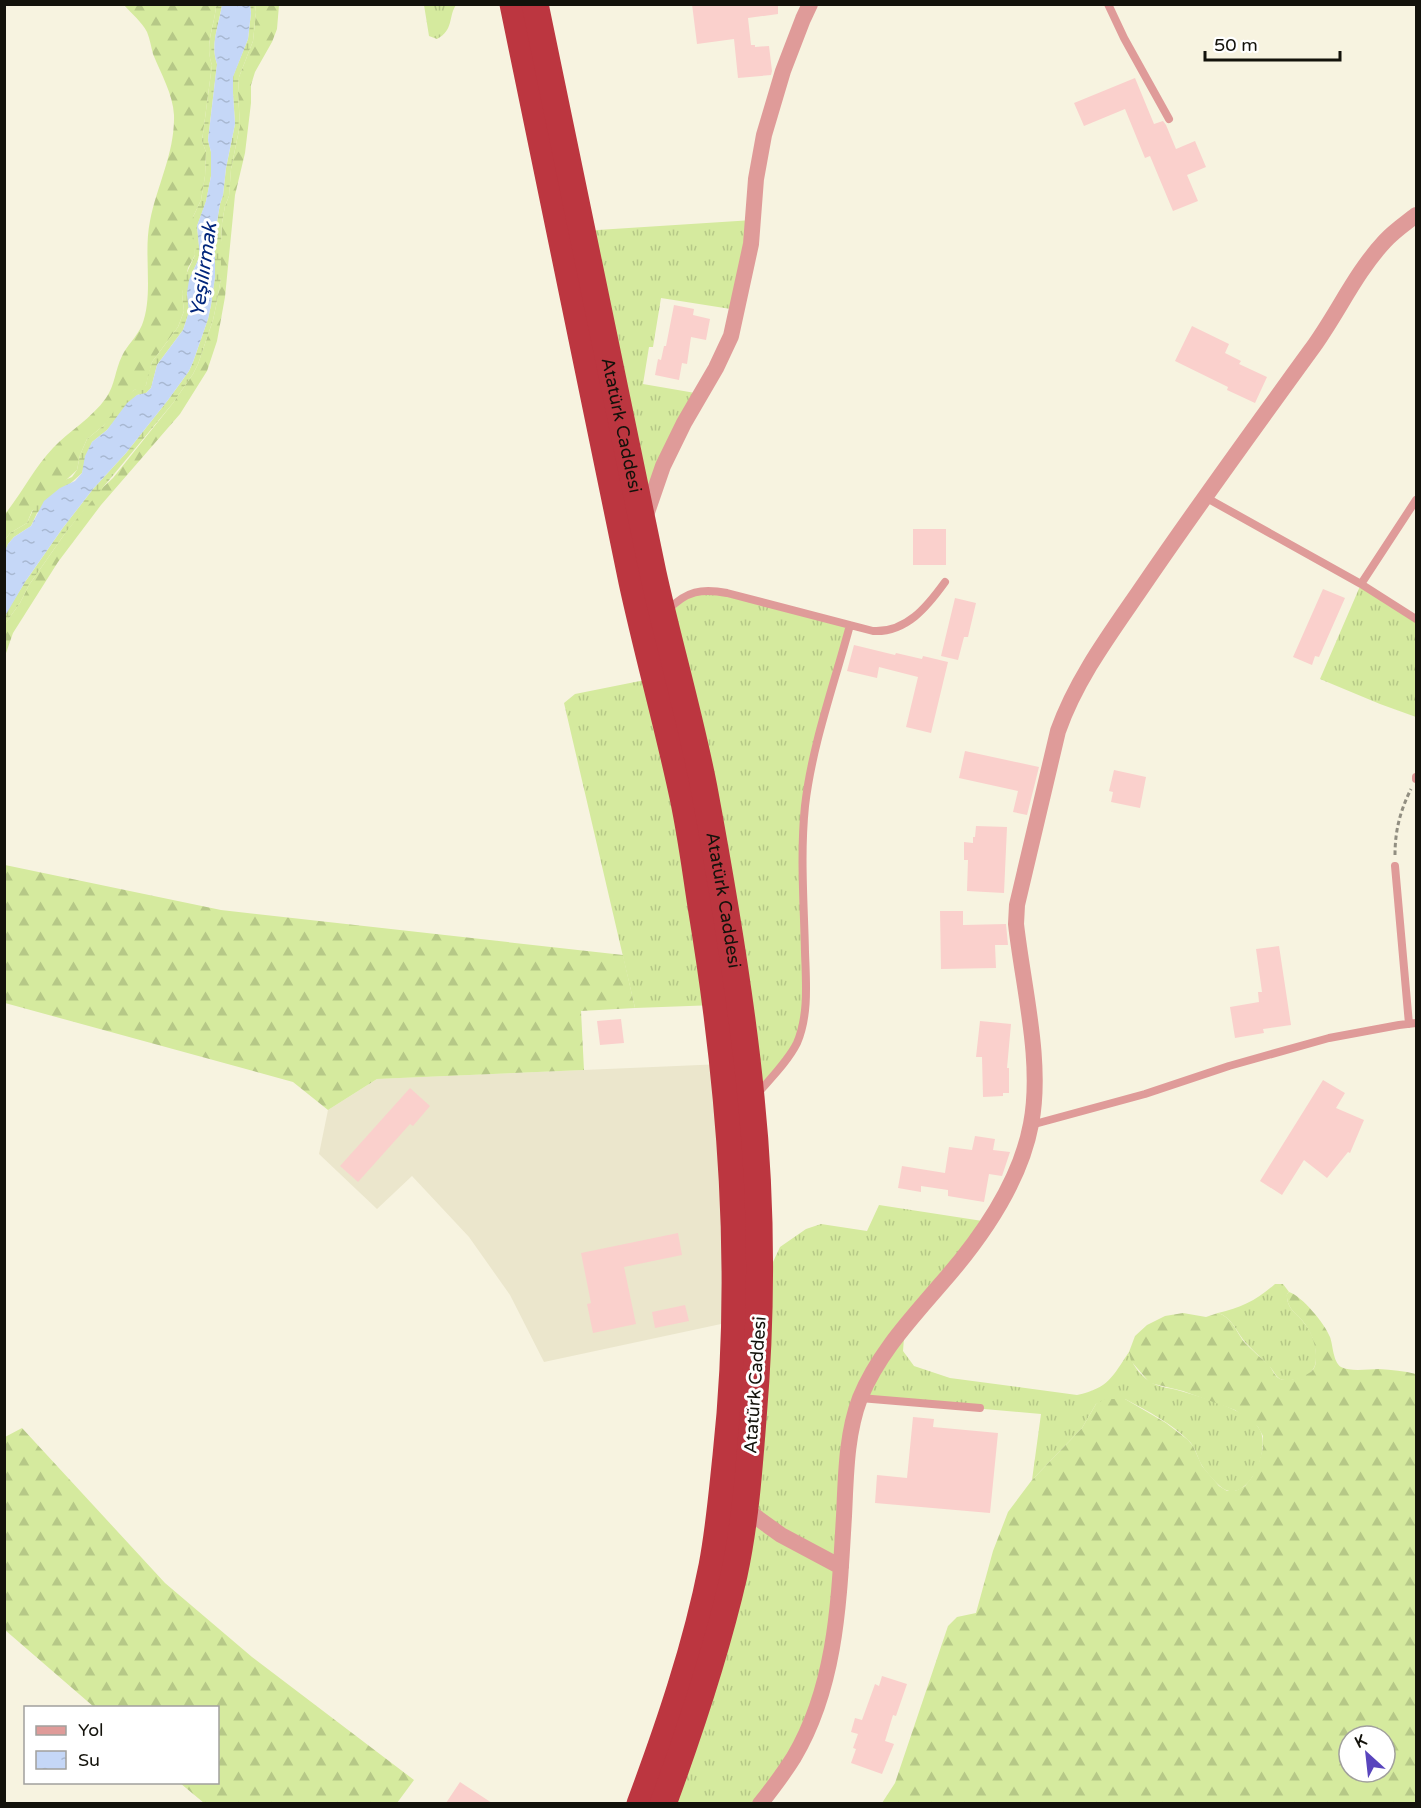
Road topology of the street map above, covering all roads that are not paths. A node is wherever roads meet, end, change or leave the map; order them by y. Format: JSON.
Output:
{"nodes":[{"id":1,"x":513,"y":4,"type":"edge"},
{"id":2,"x":535,"y":4,"type":"edge"},
{"id":3,"x":810,"y":4,"type":"edge"},
{"id":4,"x":1108,"y":4,"type":"edge"},
{"id":5,"x":1169,"y":119,"type":"dead end"},
{"id":6,"x":1416,"y":215,"type":"edge"},
{"id":7,"x":1204,"y":496,"type":"junction"},
{"id":8,"x":1416,"y":500,"type":"edge"},
{"id":9,"x":643,"y":524,"type":"junction"},
{"id":10,"x":945,"y":582,"type":"dead end"},
{"id":11,"x":1361,"y":584,"type":"junction"},
{"id":12,"x":663,"y":614,"type":"junction"},
{"id":13,"x":1416,"y":619,"type":"edge"},
{"id":14,"x":850,"y":625,"type":"junction"},
{"id":15,"x":1395,"y":866,"type":"road end"},
{"id":16,"x":1412,"y":1024,"type":"edge"},
{"id":17,"x":752,"y":1100,"type":"junction"},
{"id":18,"x":1031,"y":1125,"type":"junction"},
{"id":19,"x":860,"y":1398,"type":"junction"},
{"id":20,"x":980,"y":1408,"type":"dead end"},
{"id":21,"x":745,"y":1509,"type":"junction"},
{"id":22,"x":841,"y":1567,"type":"junction"},
{"id":23,"x":640,"y":1803,"type":"edge"},
{"id":24,"x":663,"y":1803,"type":"edge"},
{"id":25,"x":760,"y":1803,"type":"edge"}],
"edges":[{"from":1,"to":23,"type":"highway","name":"Atatürk Caddesi"},
{"from":2,"to":9,"type":"highway","name":"Atatürk Caddesi"},
{"from":3,"to":9,"type":"street"},
{"from":4,"to":5,"type":"lane"},
{"from":6,"to":7,"type":"street"},
{"from":7,"to":11,"type":"lane"},
{"from":7,"to":18,"type":"street"},
{"from":8,"to":11,"type":"lane"},
{"from":9,"to":12,"type":"highway","name":"Atatürk Caddesi"},
{"from":10,"to":14,"type":"lane"},
{"from":11,"to":13,"type":"lane"},
{"from":12,"to":14,"type":"lane"},
{"from":12,"to":17,"type":"highway","name":"Atatürk Caddesi"},
{"from":14,"to":17,"type":"lane"},
{"from":15,"to":16,"type":"lane"},
{"from":16,"to":18,"type":"lane"},
{"from":17,"to":21,"type":"highway","name":"Atatürk Caddesi"},
{"from":18,"to":19,"type":"street"},
{"from":19,"to":20,"type":"lane"},
{"from":19,"to":22,"type":"street"},
{"from":21,"to":22,"type":"street"},
{"from":21,"to":24,"type":"highway","name":"Atatürk Caddesi"},
{"from":22,"to":25,"type":"street"}]}
